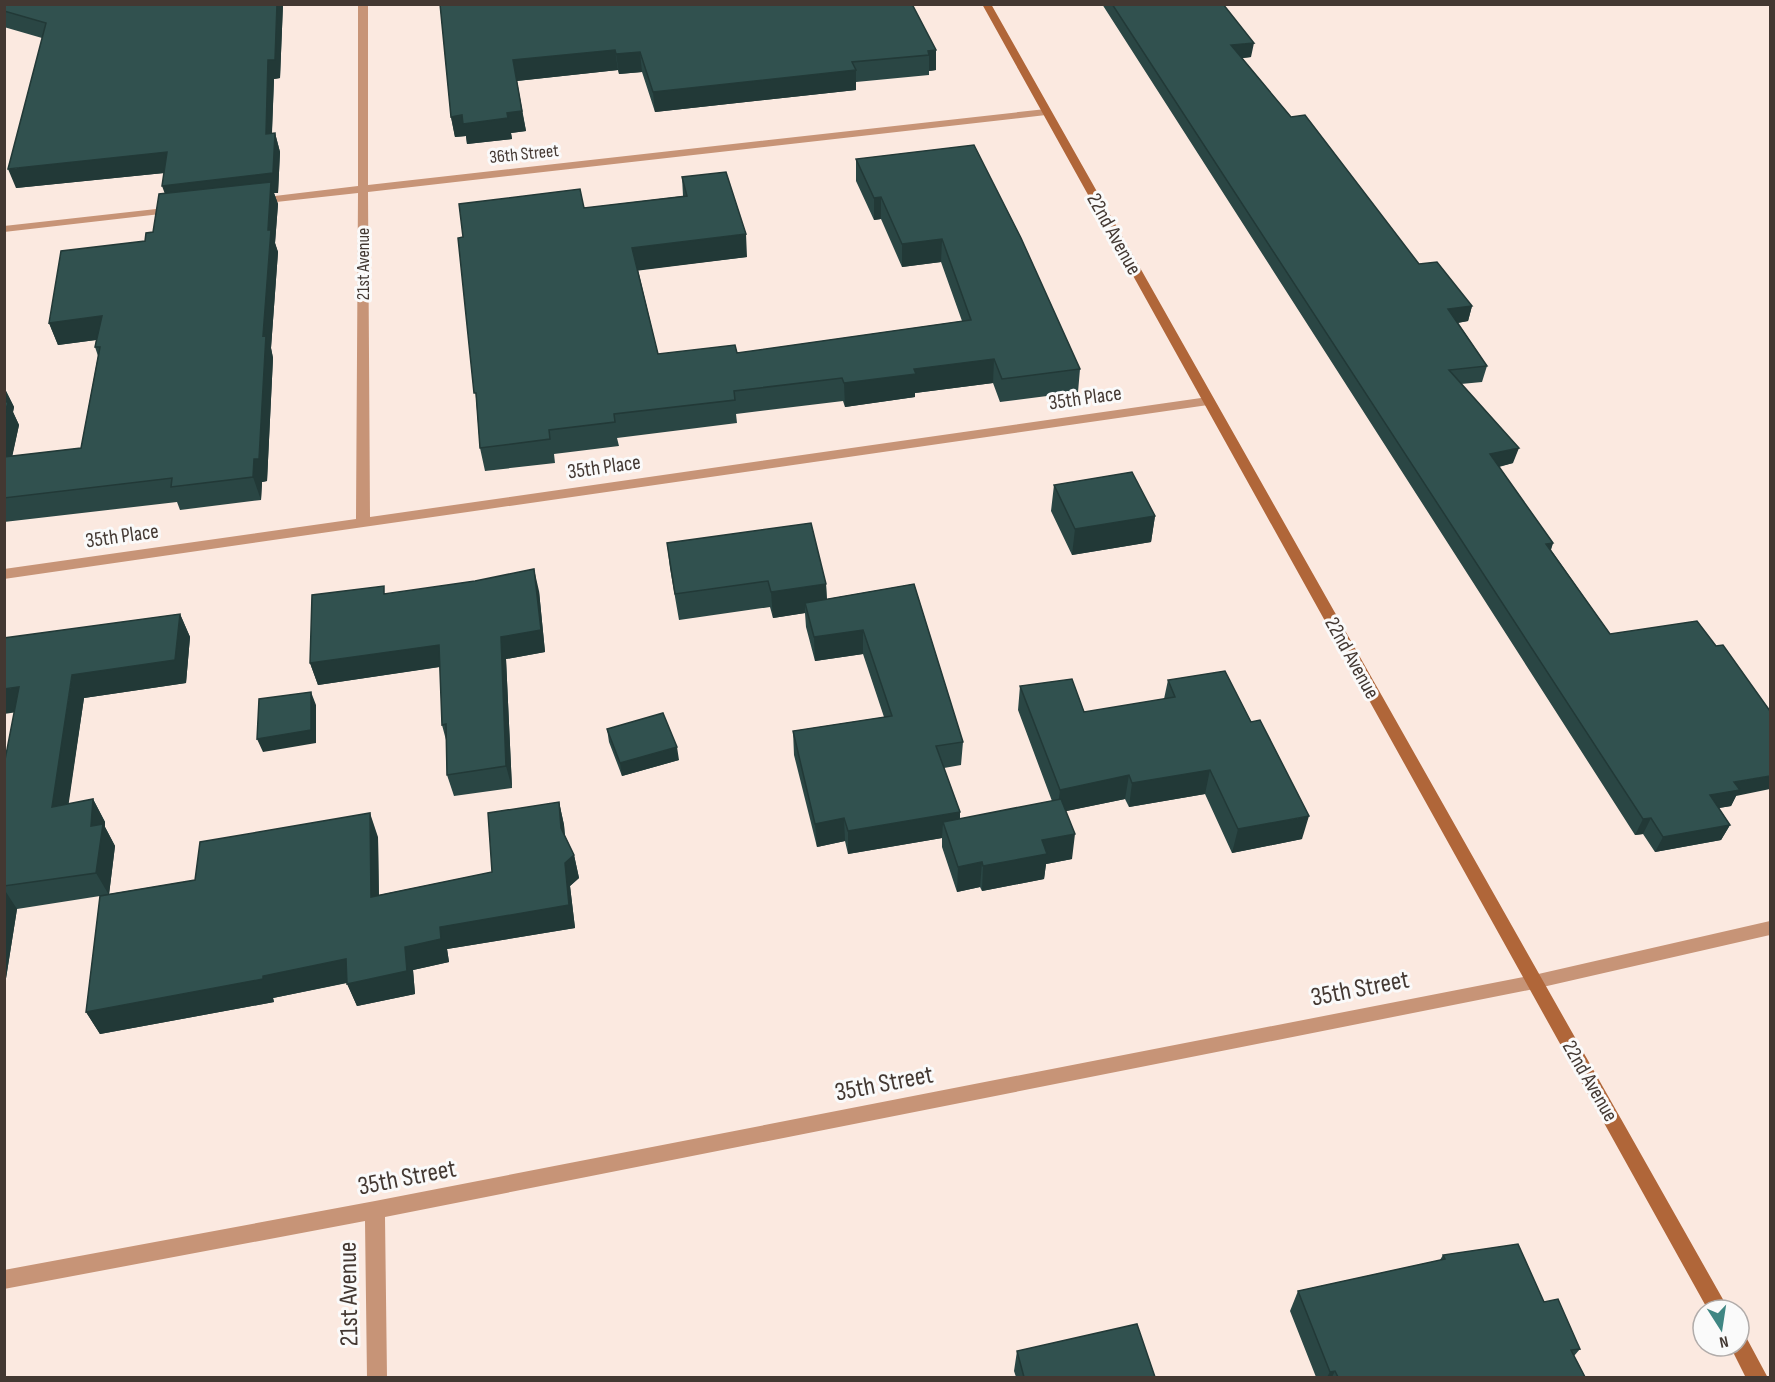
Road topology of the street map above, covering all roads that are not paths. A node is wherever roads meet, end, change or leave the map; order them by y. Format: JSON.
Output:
{"nodes":[{"id":1,"x":363,"y":4,"type":"edge"},
{"id":2,"x":986,"y":4,"type":"edge"},
{"id":3,"x":1046,"y":112,"type":"junction"},
{"id":4,"x":363,"y":189,"type":"junction"},
{"id":5,"x":248,"y":202,"type":"edge"},
{"id":6,"x":190,"y":208,"type":"edge"},
{"id":7,"x":4,"y":229,"type":"edge"},
{"id":8,"x":1209,"y":401,"type":"junction"},
{"id":9,"x":363,"y":523,"type":"junction"},
{"id":10,"x":4,"y":574,"type":"edge"},
{"id":11,"x":1770,"y":928,"type":"edge"},
{"id":12,"x":1534,"y":982,"type":"junction"},
{"id":13,"x":375,"y":1210,"type":"junction"},
{"id":14,"x":4,"y":1280,"type":"edge"},
{"id":15,"x":1712,"y":1298,"type":"edge"},
{"id":16,"x":1747,"y":1358,"type":"edge"},
{"id":17,"x":377,"y":1377,"type":"edge"},
{"id":18,"x":1758,"y":1377,"type":"edge"}],
"edges":[{"from":1,"to":4,"type":"street","name":"21st Avenue"},
{"from":2,"to":3,"type":"street","name":"22nd Avenue"},
{"from":3,"to":4,"type":"street","name":"36th Street"},
{"from":3,"to":8,"type":"street","name":"22nd Avenue"},
{"from":4,"to":5,"type":"street","name":"36th Street"},
{"from":4,"to":9,"type":"street","name":"21st Avenue"},
{"from":6,"to":7,"type":"street"},
{"from":8,"to":9,"type":"street","name":"35th Place"},
{"from":8,"to":12,"type":"street","name":"22nd Avenue"},
{"from":9,"to":10,"type":"street","name":"35th Place"},
{"from":11,"to":12,"type":"street","name":"35th Street"},
{"from":12,"to":13,"type":"street","name":"35th Street"},
{"from":12,"to":15,"type":"street","name":"22nd Avenue"},
{"from":13,"to":14,"type":"street","name":"35th Street"},
{"from":13,"to":17,"type":"street","name":"21st Avenue"},
{"from":16,"to":18,"type":"street"}]}
